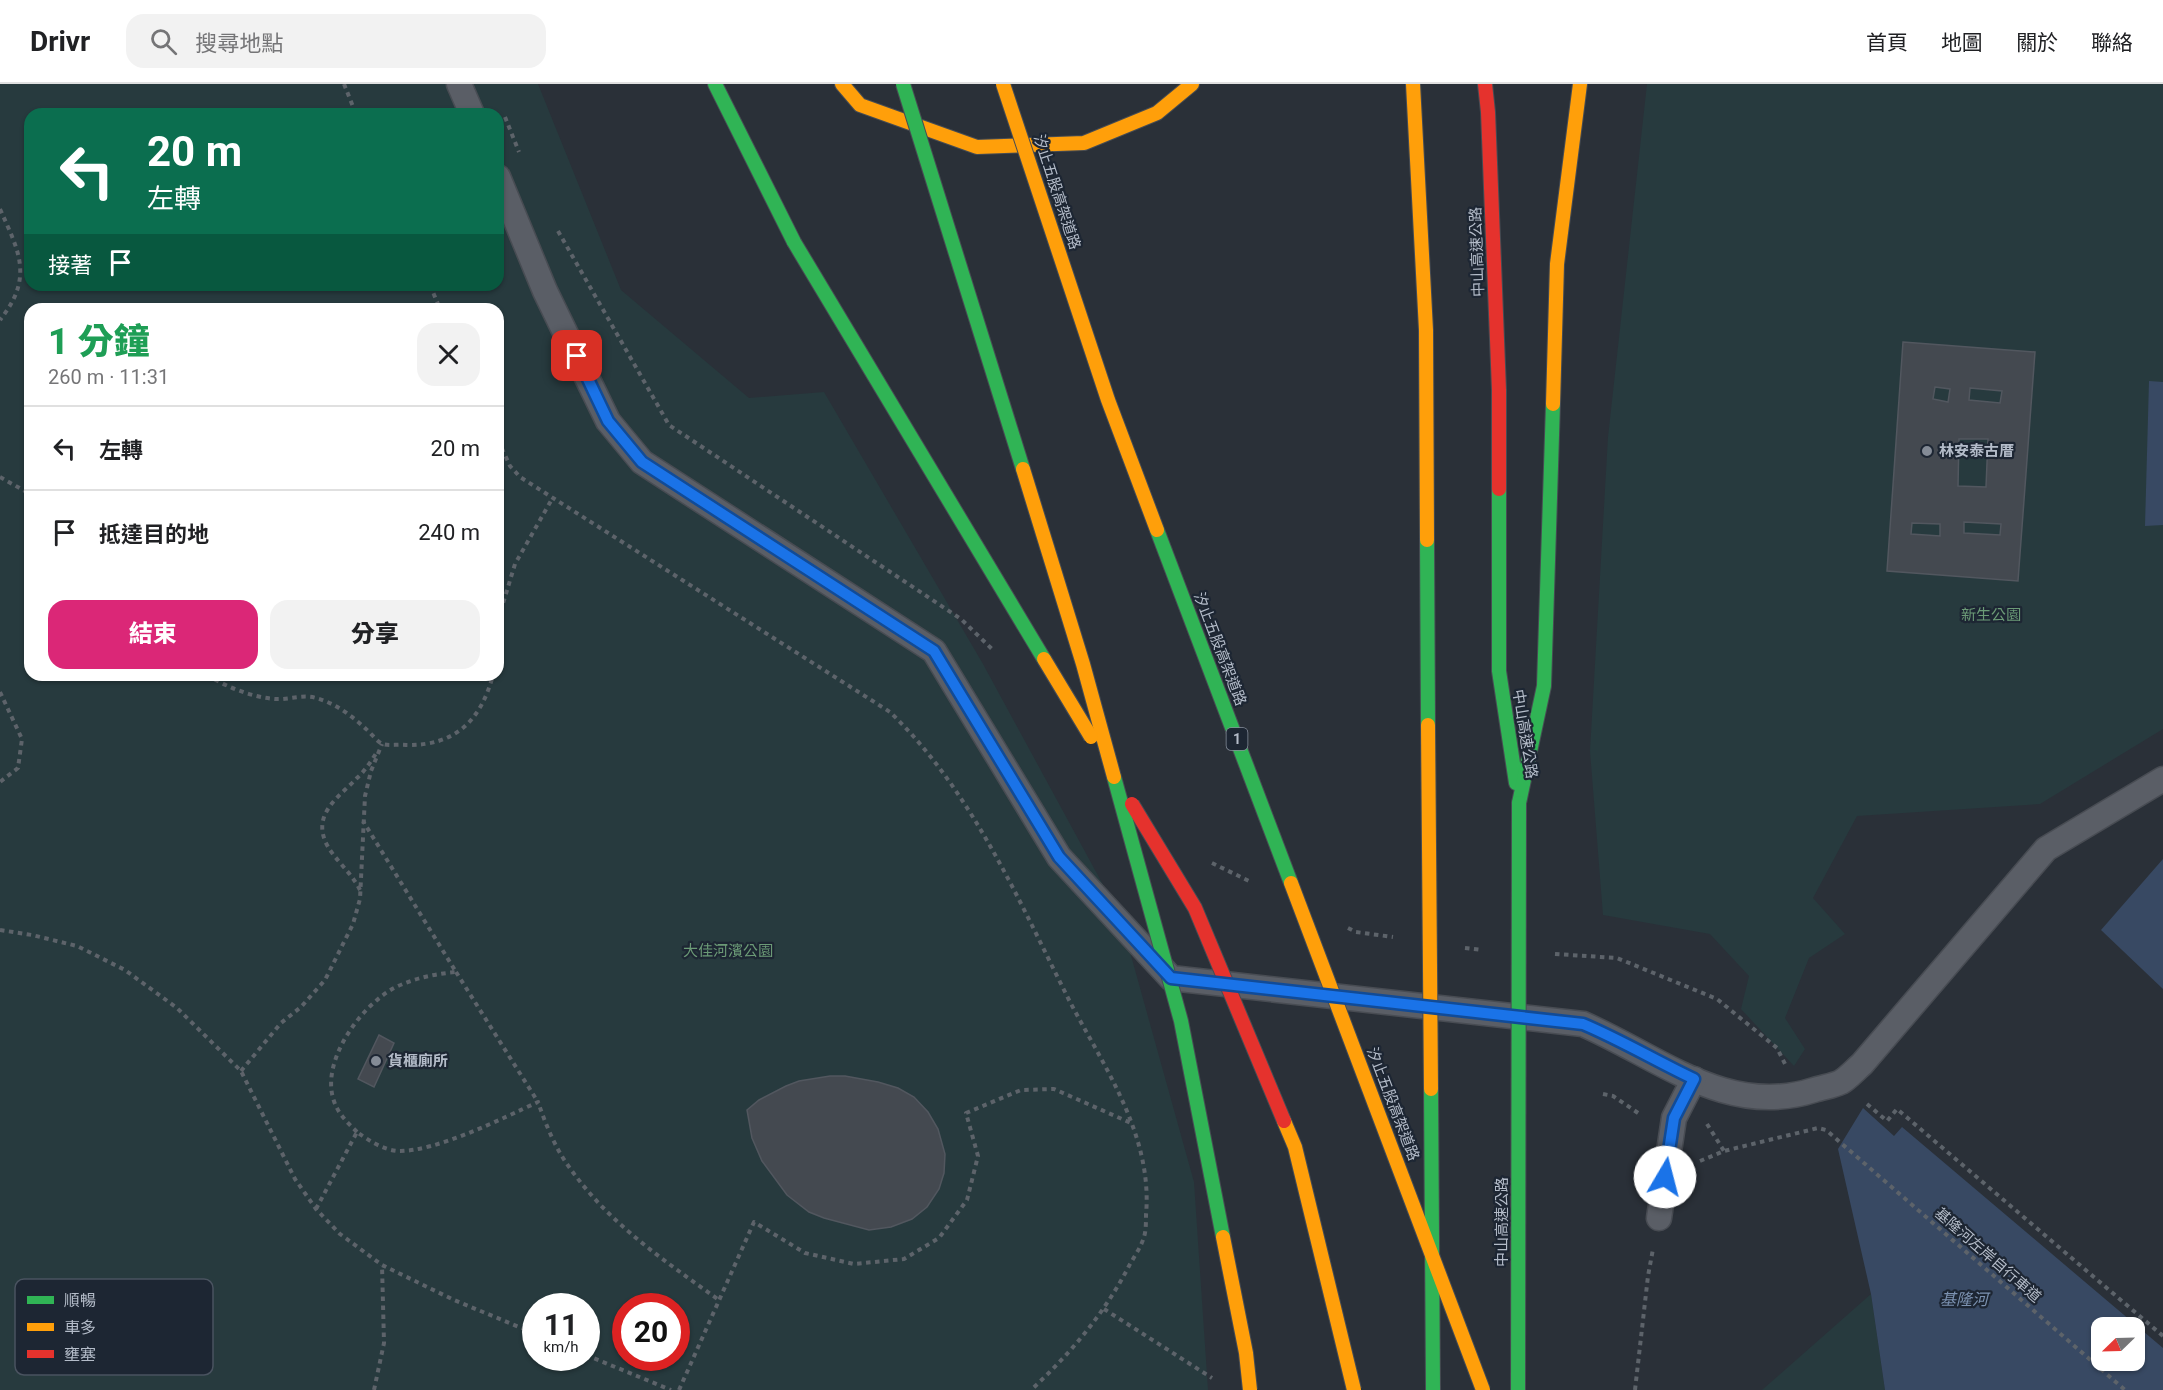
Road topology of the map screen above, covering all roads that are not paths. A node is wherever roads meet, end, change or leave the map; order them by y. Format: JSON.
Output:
{"nodes":[{"id":1,"x":459,"y":84,"type":"edge"},
{"id":2,"x":715,"y":84,"type":"edge"},
{"id":3,"x":842,"y":84,"type":"edge"},
{"id":4,"x":903,"y":84,"type":"edge"},
{"id":5,"x":1003,"y":84,"type":"edge"},
{"id":6,"x":1192,"y":84,"type":"edge"},
{"id":7,"x":1413,"y":84,"type":"edge"},
{"id":8,"x":1485,"y":84,"type":"edge"},
{"id":9,"x":1580,"y":84,"type":"edge"},
{"id":10,"x":469,"y":108,"type":"edge"},
{"id":11,"x":504,"y":192,"type":"edge"},
{"id":12,"x":2163,"y":779,"type":"edge"},
{"id":13,"x":1519,"y":803,"type":"junction"},
{"id":14,"x":1694,"y":1079,"type":"junction"},
{"id":15,"x":1659,"y":1218,"type":"road end"},
{"id":16,"x":1251,"y":1390,"type":"edge"},
{"id":17,"x":1354,"y":1390,"type":"edge"},
{"id":18,"x":1433,"y":1390,"type":"edge"},
{"id":19,"x":1483,"y":1390,"type":"edge"},
{"id":20,"x":1518,"y":1390,"type":"edge"}],
"edges":[{"from":1,"to":10,"type":"lane"},
{"from":2,"to":17,"type":"highway","bridge":true},
{"from":3,"to":6,"type":"highway"},
{"from":4,"to":16,"type":"highway","bridge":true},
{"from":5,"to":19,"type":"highway","name":"汐止五股高架道路","number":"1","bridge":true},
{"from":7,"to":18,"type":"highway","bridge":true},
{"from":8,"to":13,"type":"highway","name":"中山高速公路"},
{"from":9,"to":13,"type":"highway"},
{"from":11,"to":14,"type":"lane"},
{"from":12,"to":14,"type":"lane"},
{"from":13,"to":20,"type":"highway","name":"中山高速公路","bridge":true},
{"from":14,"to":15,"type":"lane"}]}
